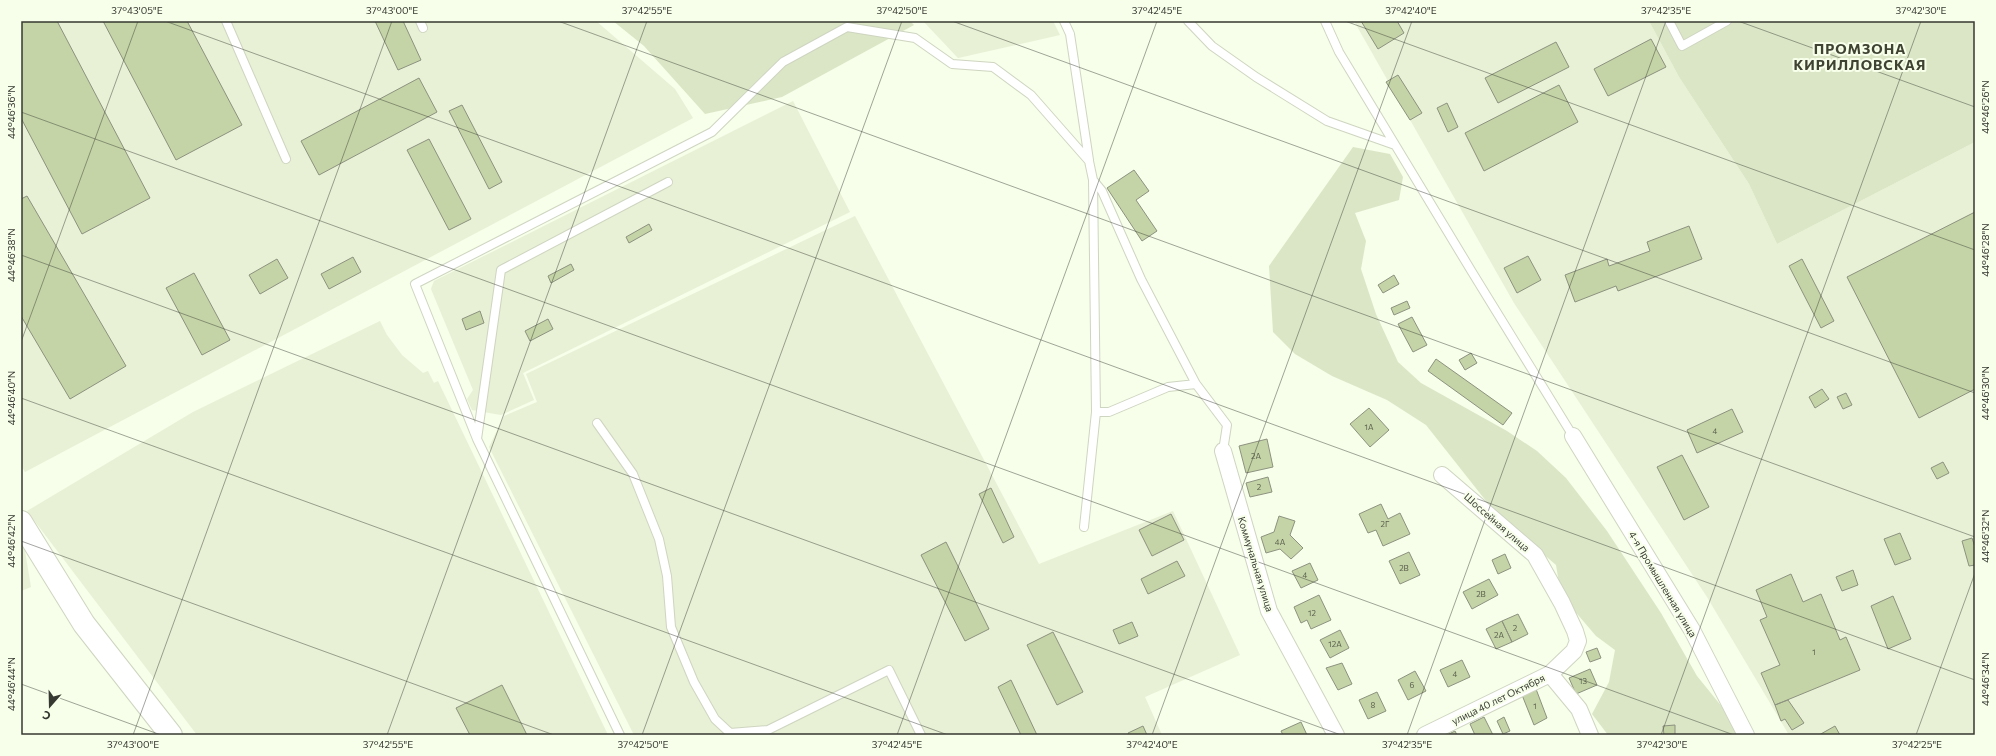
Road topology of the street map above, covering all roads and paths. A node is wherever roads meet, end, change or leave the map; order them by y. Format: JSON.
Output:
{"nodes":[{"id":1,"x":226,"y":21,"type":"edge"},
{"id":2,"x":1064,"y":21,"type":"edge"},
{"id":3,"x":1188,"y":21,"type":"edge"},
{"id":4,"x":1325,"y":21,"type":"edge"},
{"id":5,"x":1669,"y":21,"type":"edge"},
{"id":6,"x":1727,"y":21,"type":"edge"},
{"id":7,"x":1395,"y":145,"type":"junction"},
{"id":8,"x":286,"y":159,"type":"dead end"},
{"id":9,"x":1089,"y":161,"type":"junction"},
{"id":10,"x":1093,"y":180,"type":"junction"},
{"id":11,"x":668,"y":182,"type":"dead end"},
{"id":12,"x":1196,"y":384,"type":"junction"},
{"id":13,"x":1096,"y":412,"type":"junction"},
{"id":14,"x":597,"y":423,"type":"dead end"},
{"id":15,"x":1574,"y":436,"type":"joint"},
{"id":16,"x":477,"y":439,"type":"junction"},
{"id":17,"x":1223,"y":450,"type":"joint"},
{"id":18,"x":1442,"y":475,"type":"dead end"},
{"id":19,"x":21,"y":522,"type":"edge"},
{"id":20,"x":1084,"y":527,"type":"dead end"},
{"id":21,"x":1550,"y":674,"type":"junction"},
{"id":22,"x":769,"y":733,"type":"edge"},
{"id":23,"x":171,"y":735,"type":"edge"},
{"id":24,"x":620,"y":735,"type":"edge"},
{"id":25,"x":921,"y":735,"type":"edge"},
{"id":26,"x":1336,"y":735,"type":"edge"},
{"id":27,"x":1426,"y":735,"type":"edge"},
{"id":28,"x":1590,"y":735,"type":"edge"},
{"id":29,"x":1746,"y":735,"type":"edge"}],
"edges":[{"from":1,"to":8,"type":"lane"},
{"from":2,"to":9,"type":"lane"},
{"from":3,"to":7,"type":"lane"},
{"from":4,"to":7,"type":"lane"},
{"from":5,"to":6,"type":"lane"},
{"from":7,"to":15,"type":"lane"},
{"from":9,"to":10,"type":"lane"},
{"from":9,"to":16,"type":"lane"},
{"from":10,"to":12,"type":"lane"},
{"from":10,"to":13,"type":"lane"},
{"from":11,"to":16,"type":"lane"},
{"from":12,"to":13,"type":"lane"},
{"from":12,"to":17,"type":"lane"},
{"from":13,"to":20,"type":"lane"},
{"from":14,"to":22,"type":"lane"},
{"from":15,"to":29,"type":"street","name":"4-я Промышленная улица"},
{"from":16,"to":24,"type":"lane"},
{"from":17,"to":26,"type":"street","name":"Коммунальная улица"},
{"from":18,"to":21,"type":"street","name":"Шоссейная улица"},
{"from":19,"to":23,"type":"main road"},
{"from":21,"to":27,"type":"street","name":"улица 40 лет Октября"},
{"from":21,"to":28,"type":"street"},
{"from":22,"to":25,"type":"lane"}]}
